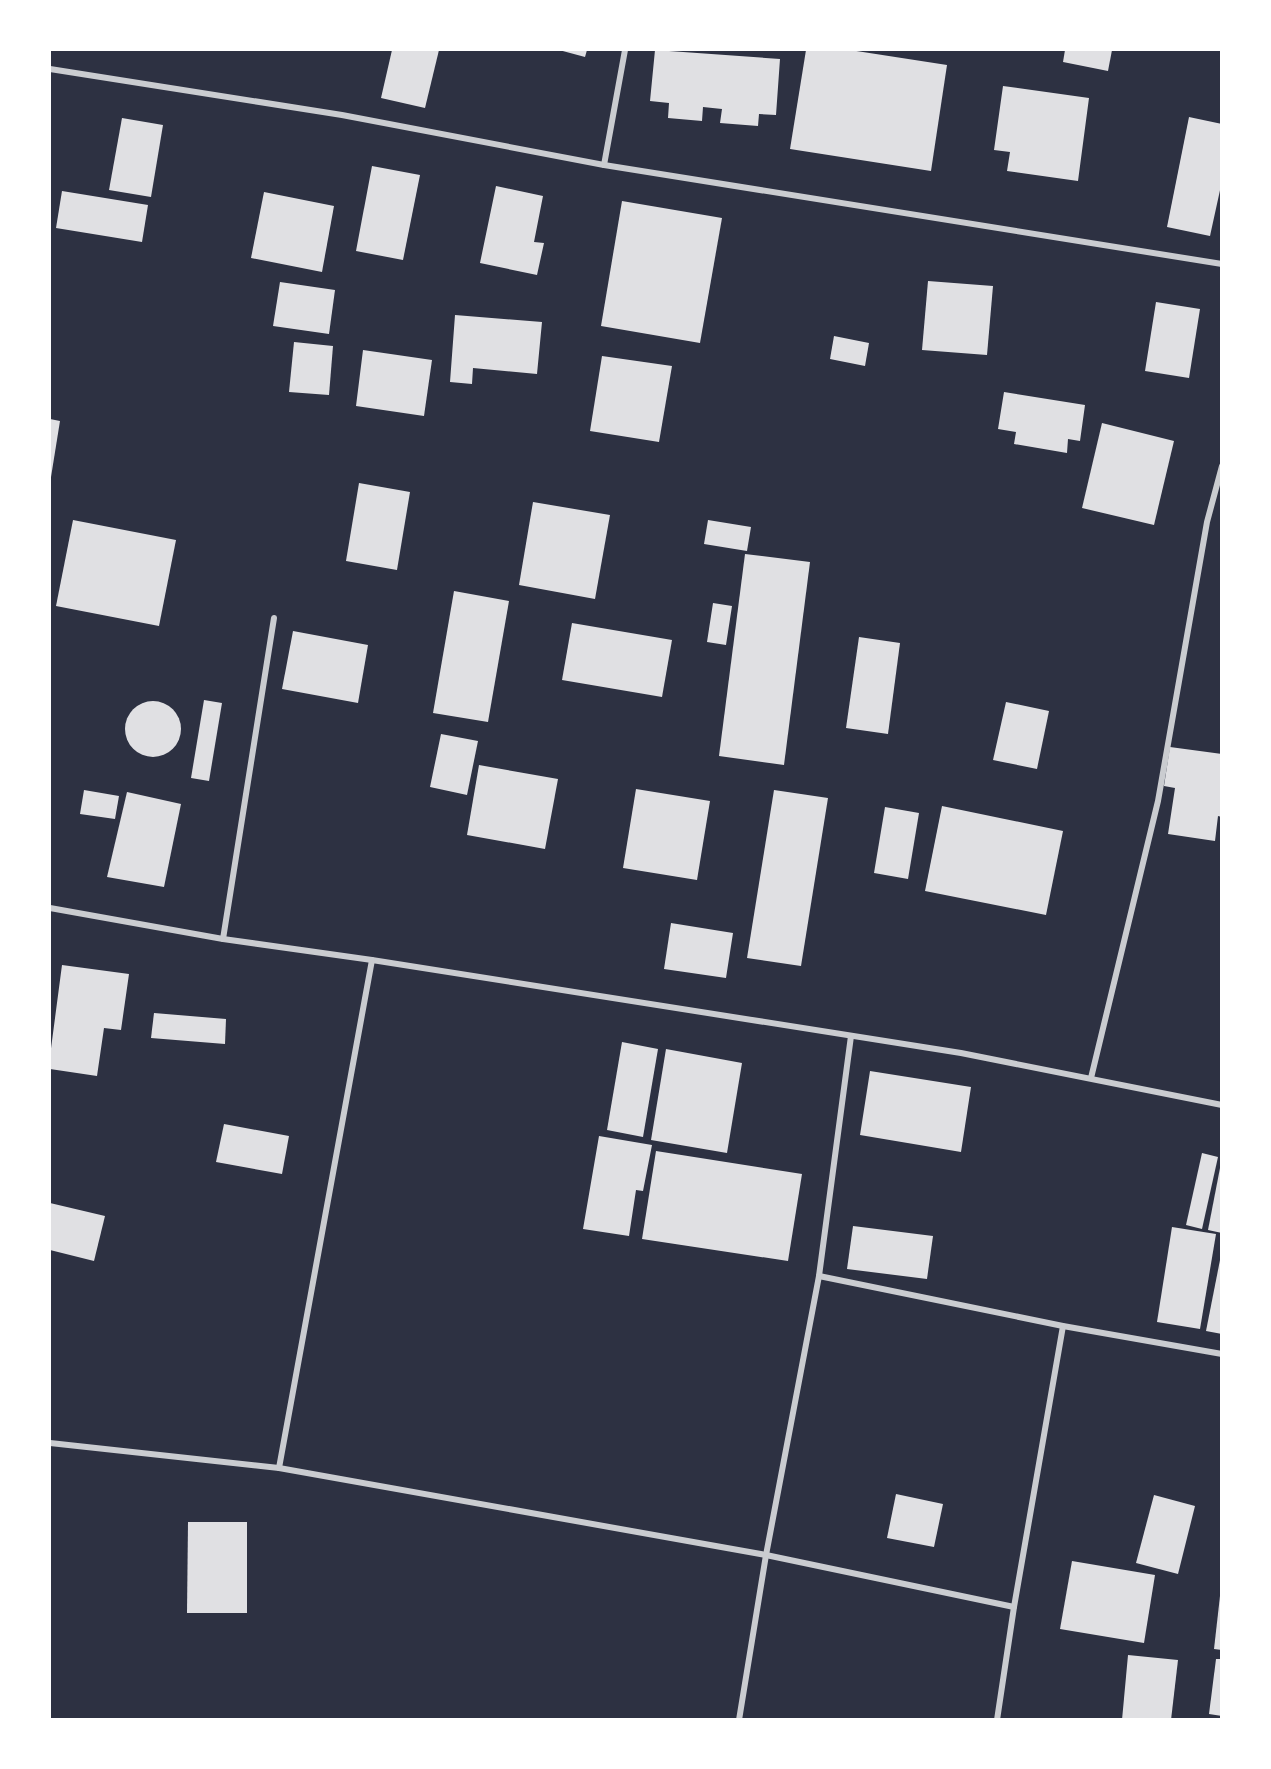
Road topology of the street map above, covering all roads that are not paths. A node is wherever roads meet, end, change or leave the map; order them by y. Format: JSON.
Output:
{"nodes":[{"id":1,"x":625,"y":50,"type":"edge"},
{"id":2,"x":50,"y":69,"type":"edge"},
{"id":3,"x":604,"y":165,"type":"junction"},
{"id":4,"x":1221,"y":264,"type":"edge"},
{"id":5,"x":1221,"y":466,"type":"edge"},
{"id":6,"x":274,"y":618,"type":"dead end"},
{"id":7,"x":50,"y":908,"type":"edge"},
{"id":8,"x":223,"y":939,"type":"junction"},
{"id":9,"x":372,"y":960,"type":"junction"},
{"id":10,"x":851,"y":1036,"type":"junction"},
{"id":11,"x":1091,"y":1078,"type":"junction"},
{"id":12,"x":1221,"y":1105,"type":"edge"},
{"id":13,"x":819,"y":1276,"type":"junction"},
{"id":14,"x":1063,"y":1326,"type":"junction"},
{"id":15,"x":1221,"y":1354,"type":"edge"},
{"id":16,"x":50,"y":1443,"type":"edge"},
{"id":17,"x":279,"y":1468,"type":"junction"},
{"id":18,"x":766,"y":1555,"type":"junction"},
{"id":19,"x":1014,"y":1607,"type":"junction"},
{"id":20,"x":739,"y":1719,"type":"edge"},
{"id":21,"x":997,"y":1719,"type":"edge"}],
"edges":[{"from":1,"to":3,"type":"street"},
{"from":2,"to":3,"type":"street"},
{"from":3,"to":4,"type":"street"},
{"from":5,"to":11,"type":"street"},
{"from":6,"to":8,"type":"street"},
{"from":7,"to":8,"type":"street"},
{"from":8,"to":9,"type":"street"},
{"from":9,"to":10,"type":"street"},
{"from":9,"to":17,"type":"street"},
{"from":10,"to":11,"type":"street"},
{"from":10,"to":13,"type":"street"},
{"from":11,"to":12,"type":"street"},
{"from":13,"to":14,"type":"street"},
{"from":13,"to":18,"type":"street"},
{"from":14,"to":15,"type":"street"},
{"from":14,"to":19,"type":"street"},
{"from":16,"to":17,"type":"street"},
{"from":17,"to":18,"type":"street"},
{"from":18,"to":19,"type":"street"},
{"from":18,"to":20,"type":"street"},
{"from":19,"to":21,"type":"street"}]}
